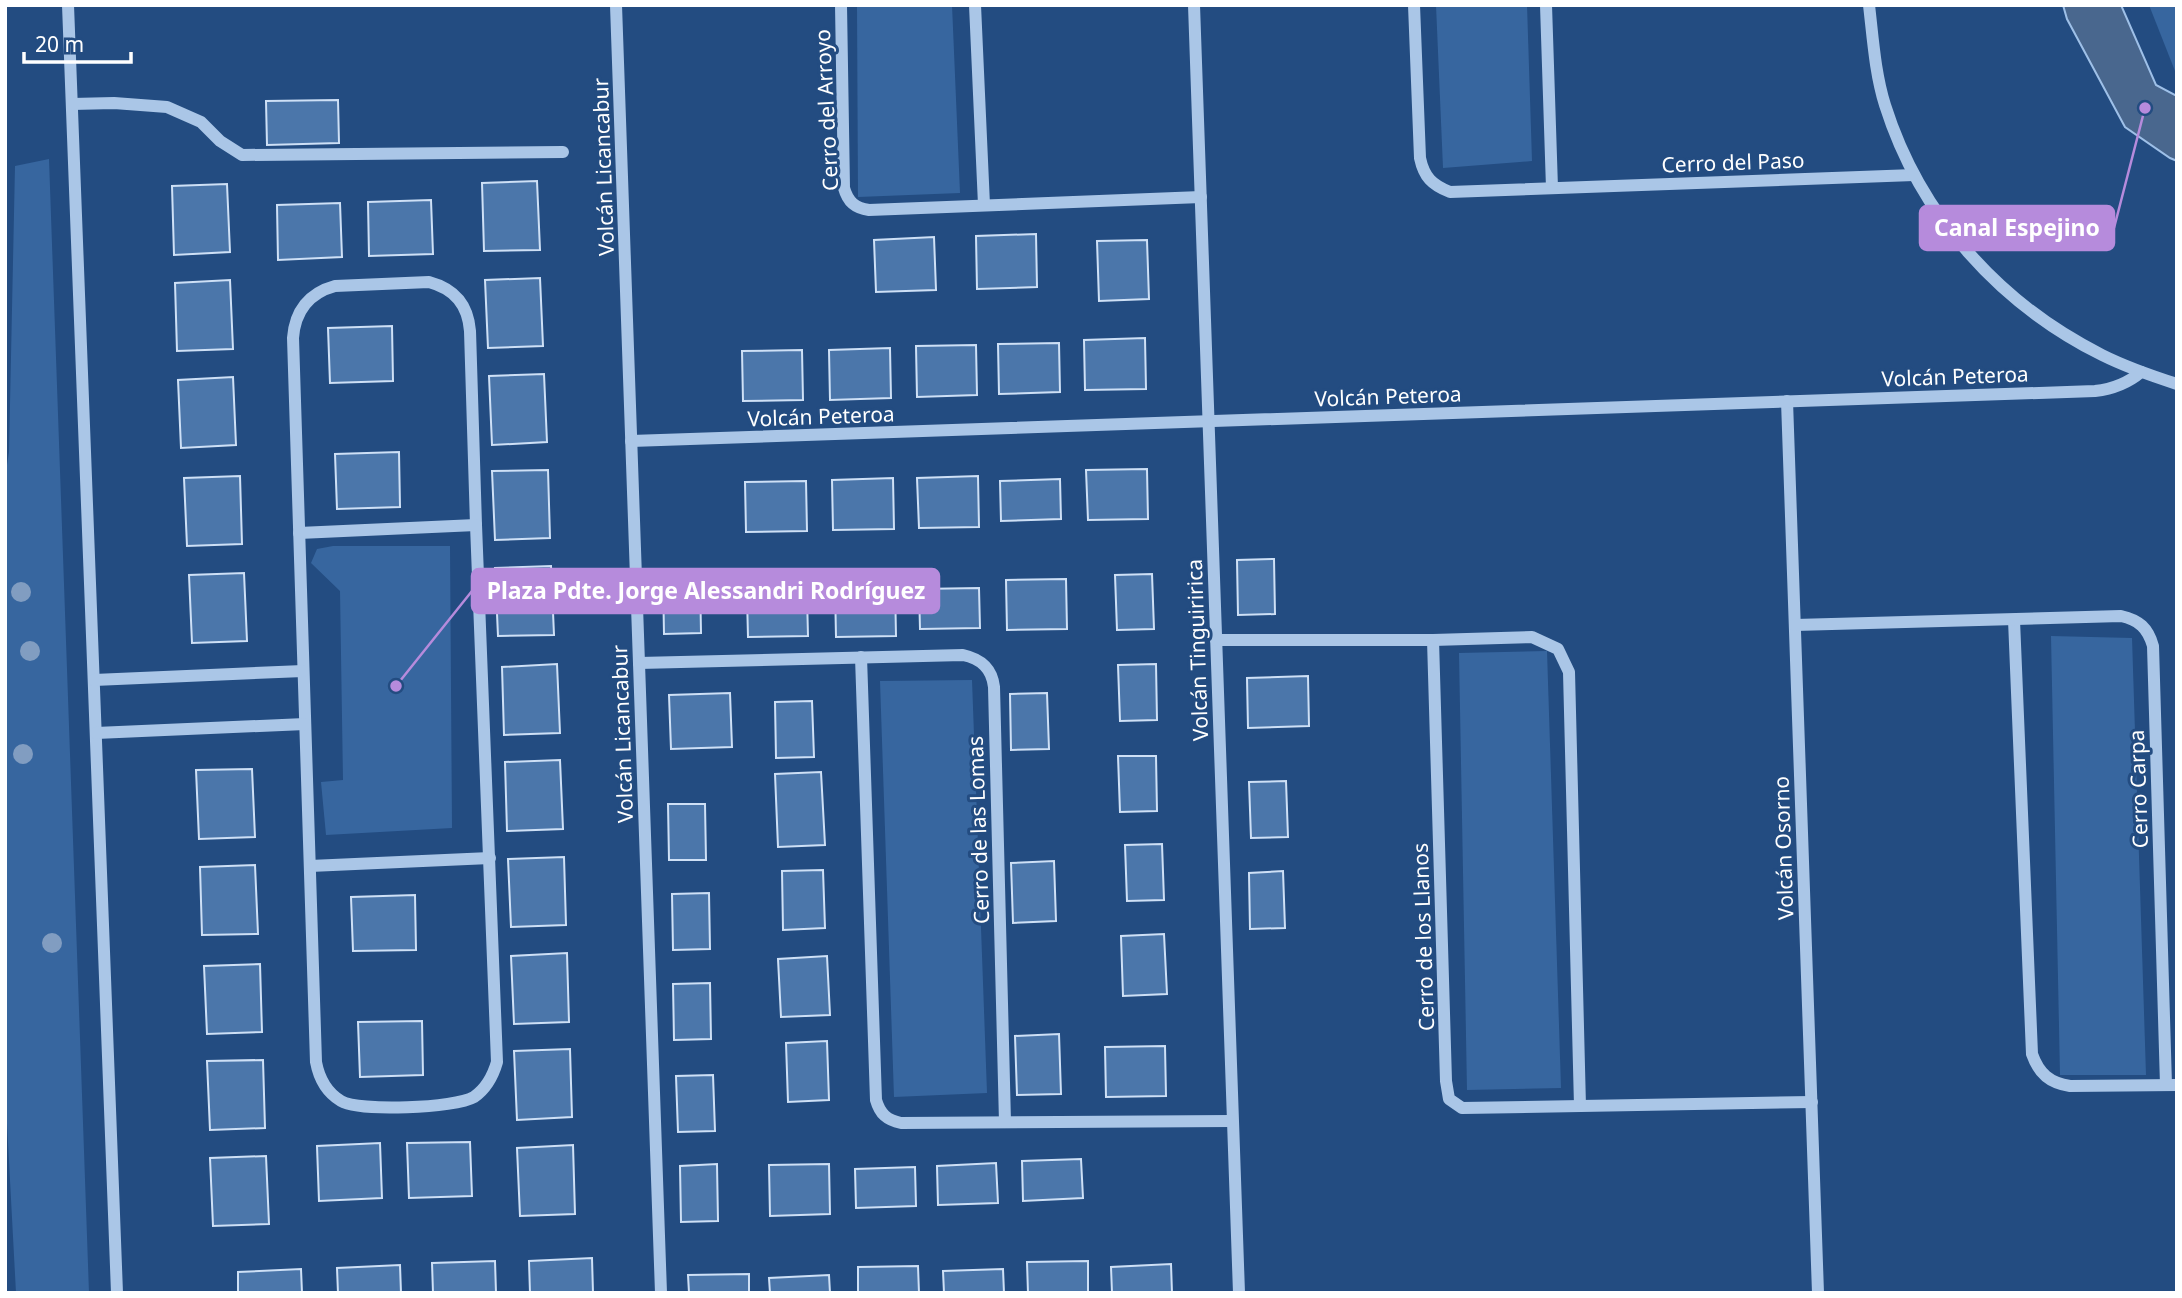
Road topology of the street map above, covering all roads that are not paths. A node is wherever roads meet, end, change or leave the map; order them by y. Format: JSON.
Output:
{"nodes":[{"id":1,"x":68,"y":5,"type":"edge"},
{"id":2,"x":616,"y":5,"type":"edge"},
{"id":3,"x":841,"y":5,"type":"edge"},
{"id":4,"x":975,"y":5,"type":"edge"},
{"id":5,"x":1194,"y":5,"type":"edge"},
{"id":6,"x":1414,"y":5,"type":"edge"},
{"id":7,"x":1546,"y":5,"type":"edge"},
{"id":8,"x":1869,"y":5,"type":"edge"},
{"id":9,"x":72,"y":104,"type":"junction"},
{"id":10,"x":563,"y":152,"type":"dead end"},
{"id":11,"x":1914,"y":175,"type":"junction"},
{"id":12,"x":1552,"y":188,"type":"junction"},
{"id":13,"x":1200,"y":197,"type":"junction"},
{"id":14,"x":984,"y":205,"type":"junction"},
{"id":15,"x":2141,"y":372,"type":"junction"},
{"id":16,"x":2177,"y":384,"type":"edge"},
{"id":17,"x":1787,"y":401,"type":"junction"},
{"id":18,"x":1208,"y":422,"type":"junction"},
{"id":19,"x":631,"y":441,"type":"junction"},
{"id":20,"x":476,"y":526,"type":"junction"},
{"id":21,"x":299,"y":533,"type":"junction"},
{"id":22,"x":2014,"y":620,"type":"junction"},
{"id":23,"x":1795,"y":625,"type":"junction"},
{"id":24,"x":1216,"y":640,"type":"junction"},
{"id":25,"x":1433,"y":640,"type":"junction"},
{"id":26,"x":861,"y":657,"type":"junction"},
{"id":27,"x":639,"y":663,"type":"junction"},
{"id":28,"x":303,"y":671,"type":"junction"},
{"id":29,"x":94,"y":680,"type":"junction"},
{"id":30,"x":305,"y":724,"type":"junction"},
{"id":31,"x":96,"y":733,"type":"junction"},
{"id":32,"x":490,"y":858,"type":"junction"},
{"id":33,"x":310,"y":866,"type":"junction"},
{"id":34,"x":2171,"y":1085,"type":"edge"},
{"id":35,"x":1812,"y":1102,"type":"junction"},
{"id":36,"x":1580,"y":1106,"type":"junction"},
{"id":37,"x":1232,"y":1121,"type":"junction"},
{"id":38,"x":1005,"y":1122,"type":"junction"},
{"id":39,"x":117,"y":1293,"type":"edge"},
{"id":40,"x":661,"y":1293,"type":"edge"},
{"id":41,"x":1238,"y":1293,"type":"edge"},
{"id":42,"x":1818,"y":1293,"type":"edge"}],
"edges":[{"from":1,"to":9,"type":"street"},
{"from":2,"to":19,"type":"street","name":"Volcán Licancabur"},
{"from":3,"to":14,"type":"street","name":"Cerro del Arroyo"},
{"from":4,"to":14,"type":"street"},
{"from":5,"to":13,"type":"street","name":"Volcán Tinguiririca"},
{"from":6,"to":12,"type":"street","name":"Cerro del Paso"},
{"from":7,"to":12,"type":"street"},
{"from":8,"to":11,"type":"street"},
{"from":9,"to":10,"type":"street"},
{"from":9,"to":29,"type":"street"},
{"from":11,"to":12,"type":"street","name":"Cerro del Paso"},
{"from":11,"to":15,"type":"street"},
{"from":13,"to":14,"type":"street","name":"Cerro del Arroyo"},
{"from":13,"to":18,"type":"street","name":"Volcán Tinguiririca"},
{"from":15,"to":16,"type":"street"},
{"from":15,"to":17,"type":"street","name":"Volcán Peteroa"},
{"from":17,"to":18,"type":"street","name":"Volcán Peteroa"},
{"from":17,"to":23,"type":"street","name":"Volcán Osorno"},
{"from":18,"to":19,"type":"street","name":"Volcán Peteroa"},
{"from":18,"to":24,"type":"street","name":"Volcán Tinguiririca"},
{"from":19,"to":27,"type":"street","name":"Volcán Licancabur"},
{"from":20,"to":21,"type":"street"},
{"from":20,"to":21,"type":"street"},
{"from":20,"to":32,"type":"street"},
{"from":21,"to":28,"type":"street"},
{"from":22,"to":23,"type":"street","name":"Cerro Carpa"},
{"from":22,"to":34,"type":"street","name":"Cerro Carpa"},
{"from":22,"to":34,"type":"street","name":"Cerro Carpa"},
{"from":23,"to":35,"type":"street","name":"Volcán Osorno"},
{"from":24,"to":25,"type":"street"},
{"from":24,"to":37,"type":"street","name":"Volcán Tinguiririca"},
{"from":25,"to":36,"type":"street"},
{"from":25,"to":36,"type":"street","name":"Cerro de los Llanos"},
{"from":26,"to":27,"type":"street","name":"Cerro de las Lomas"},
{"from":26,"to":38,"type":"street"},
{"from":26,"to":38,"type":"street","name":"Cerro de las Lomas"},
{"from":27,"to":40,"type":"street","name":"Volcán Licancabur"},
{"from":28,"to":29,"type":"street"},
{"from":28,"to":30,"type":"street"},
{"from":29,"to":31,"type":"street"},
{"from":30,"to":31,"type":"street"},
{"from":30,"to":33,"type":"street"},
{"from":31,"to":39,"type":"street"},
{"from":32,"to":33,"type":"street"},
{"from":32,"to":33,"type":"street"},
{"from":35,"to":36,"type":"street","name":"Cerro de los Llanos"},
{"from":35,"to":42,"type":"street","name":"Volcán Osorno"},
{"from":37,"to":38,"type":"street"},
{"from":37,"to":41,"type":"street","name":"Volcán Tinguiririca"}]}
